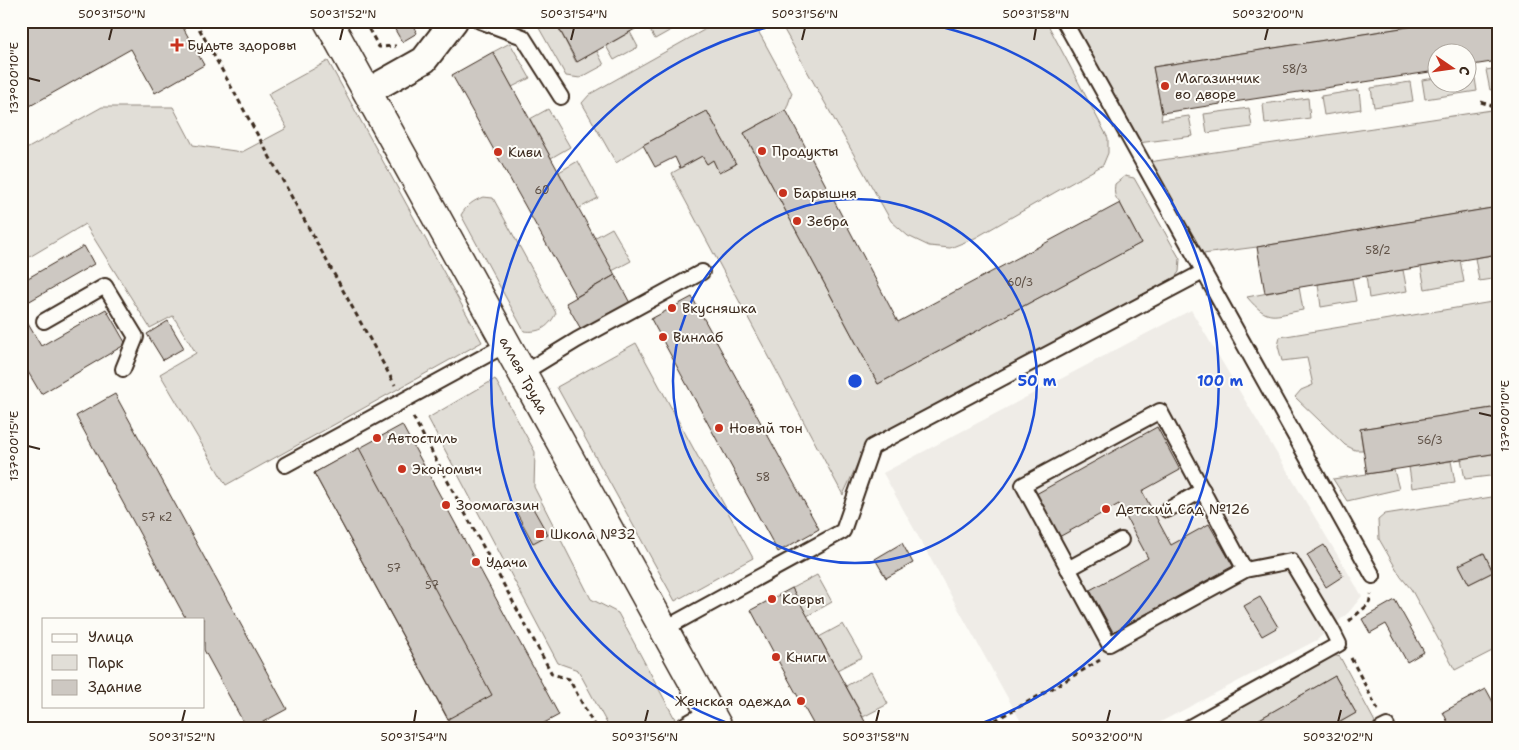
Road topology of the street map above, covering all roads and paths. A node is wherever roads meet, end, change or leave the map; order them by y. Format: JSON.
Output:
{"nodes":[{"id":1,"x":196,"y":21,"type":"edge"},
{"id":2,"x":328,"y":21,"type":"edge"},
{"id":3,"x":364,"y":21,"type":"edge"},
{"id":4,"x":454,"y":21,"type":"edge"},
{"id":5,"x":480,"y":21,"type":"edge"},
{"id":6,"x":1064,"y":21,"type":"edge"},
{"id":7,"x":424,"y":60,"type":"junction"},
{"id":8,"x":367,"y":92,"type":"junction"},
{"id":9,"x":561,"y":97,"type":"dead end"},
{"id":10,"x":1481,"y":102,"type":"dead end"},
{"id":11,"x":1498,"y":108,"type":"edge"},
{"id":12,"x":702,"y":272,"type":"dead end"},
{"id":13,"x":1203,"y":272,"type":"junction"},
{"id":14,"x":44,"y":321,"type":"dead end"},
{"id":15,"x":507,"y":344,"type":"junction"},
{"id":16,"x":123,"y":369,"type":"dead end"},
{"id":17,"x":523,"y":373,"type":"junction"},
{"id":18,"x":403,"y":400,"type":"junction"},
{"id":19,"x":285,"y":465,"type":"dead end"},
{"id":20,"x":1203,"y":490,"type":"junction"},
{"id":21,"x":1167,"y":510,"type":"dead end"},
{"id":22,"x":1121,"y":540,"type":"dead end"},
{"id":23,"x":1068,"y":569,"type":"junction"},
{"id":24,"x":1246,"y":570,"type":"junction"},
{"id":25,"x":1373,"y":576,"type":"joint"},
{"id":26,"x":1343,"y":626,"type":"dead end"},
{"id":27,"x":664,"y":629,"type":"junction"},
{"id":28,"x":1109,"y":644,"type":"junction"},
{"id":29,"x":1348,"y":654,"type":"dead end"},
{"id":30,"x":707,"y":724,"type":"edge"},
{"id":31,"x":1384,"y":727,"type":"edge"},
{"id":32,"x":596,"y":729,"type":"edge"},
{"id":33,"x":979,"y":729,"type":"edge"},
{"id":34,"x":1186,"y":729,"type":"edge"}],
"edges":[{"from":1,"to":18,"type":"path"},
{"from":2,"to":8,"type":"street","name":"аллея Труда"},
{"from":3,"to":7,"type":"path"},
{"from":4,"to":7,"type":"street"},
{"from":5,"to":9,"type":"lane"},
{"from":6,"to":13,"type":"lane"},
{"from":7,"to":8,"type":"street"},
{"from":8,"to":15,"type":"street","name":"аллея Труда"},
{"from":10,"to":11,"type":"path"},
{"from":12,"to":17,"type":"lane"},
{"from":13,"to":25,"type":"lane"},
{"from":13,"to":27,"type":"lane"},
{"from":14,"to":16,"type":"lane"},
{"from":15,"to":17,"type":"street","name":"аллея Труда"},
{"from":15,"to":18,"type":"lane"},
{"from":17,"to":27,"type":"street","name":"аллея Труда"},
{"from":18,"to":19,"type":"lane"},
{"from":18,"to":32,"type":"path"},
{"from":20,"to":21,"type":"lane"},
{"from":20,"to":23,"type":"lane"},
{"from":20,"to":24,"type":"lane"},
{"from":22,"to":23,"type":"lane"},
{"from":23,"to":28,"type":"lane"},
{"from":24,"to":28,"type":"lane"},
{"from":24,"to":34,"type":"lane"},
{"from":25,"to":26,"type":"path"},
{"from":27,"to":30,"type":"street","name":"аллея Труда"},
{"from":28,"to":33,"type":"path"},
{"from":29,"to":31,"type":"path"}]}
